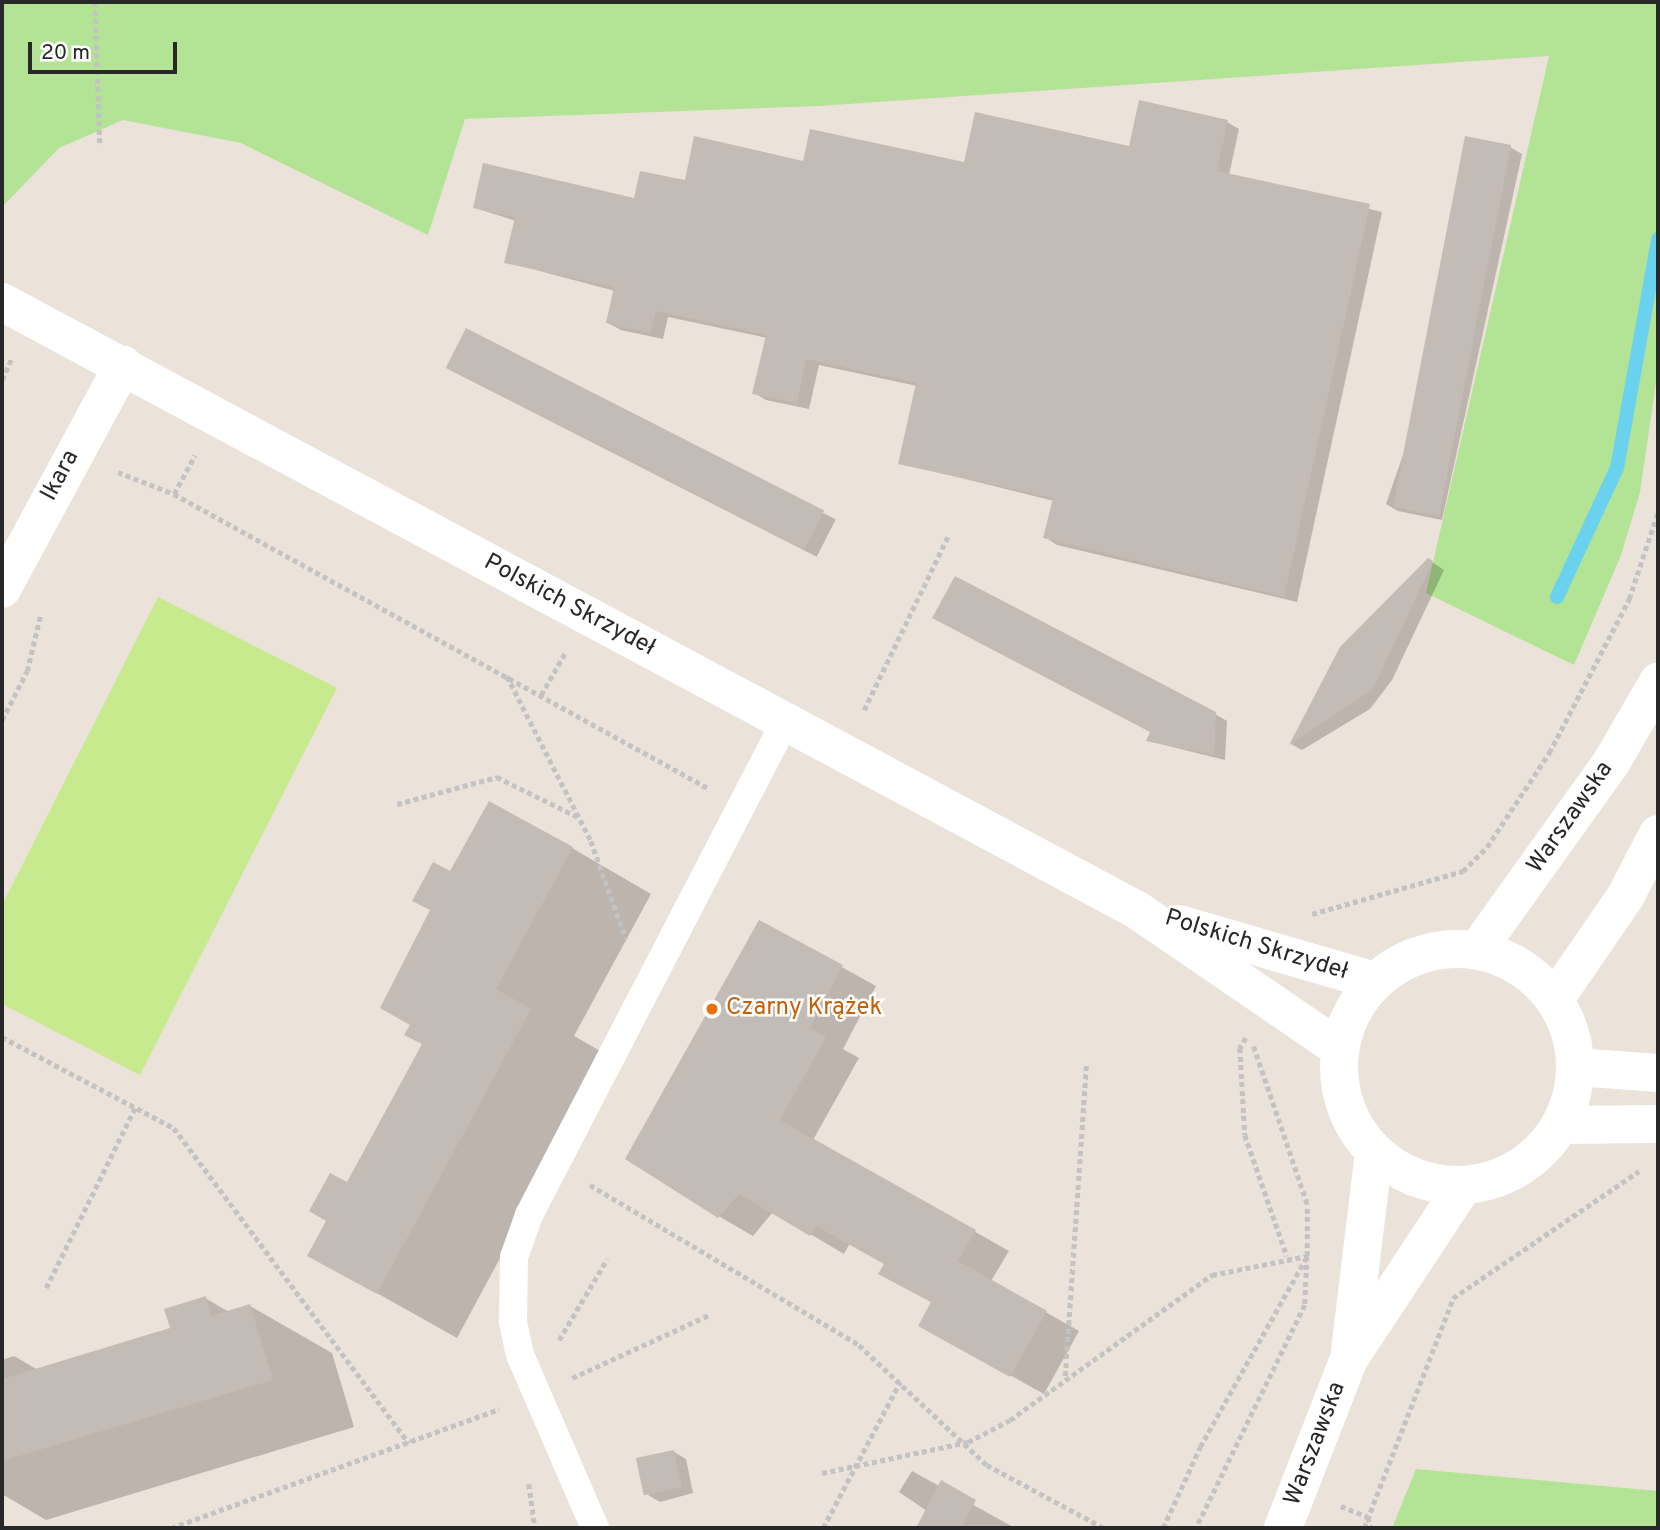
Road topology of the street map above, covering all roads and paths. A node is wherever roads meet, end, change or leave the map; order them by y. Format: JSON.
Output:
{"nodes":[{"id":1,"x":95,"y":2,"type":"edge"},
{"id":2,"x":100,"y":147,"type":"dead end"},
{"id":3,"x":2,"y":302,"type":"edge"},
{"id":4,"x":123,"y":365,"type":"junction"},
{"id":5,"x":109,"y":479,"type":"dead end"},
{"id":6,"x":1658,"y":512,"type":"edge"},
{"id":7,"x":948,"y":536,"type":"dead end"},
{"id":8,"x":2,"y":589,"type":"edge"},
{"id":9,"x":43,"y":604,"type":"dead end"},
{"id":10,"x":569,"y":648,"type":"dead end"},
{"id":11,"x":507,"y":676,"type":"junction"},
{"id":12,"x":1658,"y":682,"type":"edge"},
{"id":13,"x":541,"y":695,"type":"junction"},
{"id":14,"x":864,"y":710,"type":"dead end"},
{"id":15,"x":2,"y":720,"type":"edge"},
{"id":16,"x":785,"y":722,"type":"junction"},
{"id":17,"x":706,"y":802,"type":"dead end"},
{"id":18,"x":397,"y":804,"type":"dead end"},
{"id":19,"x":579,"y":817,"type":"junction"},
{"id":20,"x":1658,"y":834,"type":"edge"},
{"id":21,"x":1137,"y":910,"type":"junction"},
{"id":22,"x":636,"y":934,"type":"dead end"},
{"id":23,"x":1477,"y":950,"type":"junction"},
{"id":24,"x":1287,"y":960,"type":"junction"},
{"id":25,"x":1375,"y":981,"type":"junction"},
{"id":26,"x":1555,"y":999,"type":"junction"},
{"id":27,"x":2,"y":1037,"type":"edge"},
{"id":28,"x":1340,"y":1049,"type":"junction"},
{"id":29,"x":1086,"y":1066,"type":"dead end"},
{"id":30,"x":1576,"y":1067,"type":"junction"},
{"id":31,"x":1658,"y":1073,"type":"edge"},
{"id":32,"x":136,"y":1106,"type":"junction"},
{"id":33,"x":1658,"y":1124,"type":"edge"},
{"id":34,"x":1561,"y":1125,"type":"junction"},
{"id":35,"x":1374,"y":1152,"type":"junction"},
{"id":36,"x":1644,"y":1167,"type":"dead end"},
{"id":37,"x":1463,"y":1186,"type":"junction"},
{"id":38,"x":584,"y":1195,"type":"dead end"},
{"id":39,"x":1287,"y":1256,"type":"junction"},
{"id":40,"x":1307,"y":1256,"type":"junction"},
{"id":41,"x":607,"y":1259,"type":"dead end"},
{"id":42,"x":46,"y":1288,"type":"dead end"},
{"id":43,"x":709,"y":1315,"type":"dead end"},
{"id":44,"x":1349,"y":1359,"type":"junction"},
{"id":45,"x":1065,"y":1377,"type":"junction"},
{"id":46,"x":563,"y":1382,"type":"junction"},
{"id":47,"x":900,"y":1382,"type":"junction"},
{"id":48,"x":535,"y":1394,"type":"junction"},
{"id":49,"x":968,"y":1442,"type":"junction"},
{"id":50,"x":409,"y":1443,"type":"junction"},
{"id":51,"x":856,"y":1466,"type":"junction"},
{"id":52,"x":822,"y":1473,"type":"dead end"},
{"id":53,"x":171,"y":1528,"type":"edge"},
{"id":54,"x":595,"y":1528,"type":"edge"},
{"id":55,"x":823,"y":1528,"type":"edge"},
{"id":56,"x":1104,"y":1528,"type":"edge"},
{"id":57,"x":1163,"y":1528,"type":"edge"},
{"id":58,"x":1196,"y":1528,"type":"edge"},
{"id":59,"x":1283,"y":1528,"type":"edge"},
{"id":60,"x":1364,"y":1528,"type":"edge"}],
"edges":[{"from":1,"to":2,"type":"path"},
{"from":3,"to":4,"type":"street","name":"Polskich Skrzydeł"},
{"from":4,"to":8,"type":"street","name":"Ikara"},
{"from":4,"to":16,"type":"street","name":"Polskich Skrzydeł"},
{"from":5,"to":11,"type":"path"},
{"from":6,"to":24,"type":"path"},
{"from":7,"to":14,"type":"path"},
{"from":9,"to":15,"type":"path"},
{"from":10,"to":13,"type":"path"},
{"from":11,"to":13,"type":"path"},
{"from":11,"to":19,"type":"path"},
{"from":12,"to":23,"type":"street","name":"Warszawska"},
{"from":13,"to":17,"type":"path"},
{"from":16,"to":21,"type":"street","name":"Polskich Skrzydeł"},
{"from":16,"to":48,"type":"lane"},
{"from":18,"to":19,"type":"path"},
{"from":19,"to":22,"type":"path"},
{"from":20,"to":26,"type":"street"},
{"from":21,"to":24,"type":"street","name":"Polskich Skrzydeł"},
{"from":21,"to":28,"type":"street","name":"Polskich Skrzydeł"},
{"from":23,"to":25,"type":"street"},
{"from":23,"to":26,"type":"street"},
{"from":24,"to":25,"type":"street","name":"Polskich Skrzydeł"},
{"from":25,"to":28,"type":"street"},
{"from":26,"to":30,"type":"street"},
{"from":27,"to":32,"type":"path"},
{"from":28,"to":35,"type":"street"},
{"from":29,"to":45,"type":"path"},
{"from":30,"to":31,"type":"street"},
{"from":30,"to":34,"type":"street"},
{"from":32,"to":42,"type":"path"},
{"from":32,"to":50,"type":"path"},
{"from":33,"to":34,"type":"street"},
{"from":34,"to":37,"type":"street"},
{"from":35,"to":37,"type":"street"},
{"from":35,"to":44,"type":"street","name":"Warszawska"},
{"from":36,"to":60,"type":"path"},
{"from":37,"to":44,"type":"street","name":"Warszawska"},
{"from":38,"to":47,"type":"path"},
{"from":39,"to":40,"type":"path"},
{"from":39,"to":40,"type":"path"},
{"from":39,"to":45,"type":"path"},
{"from":40,"to":57,"type":"path"},
{"from":40,"to":58,"type":"path"},
{"from":41,"to":46,"type":"path"},
{"from":43,"to":46,"type":"path"},
{"from":44,"to":59,"type":"street","name":"Warszawska"},
{"from":45,"to":49,"type":"path"},
{"from":46,"to":48,"type":"path"},
{"from":47,"to":49,"type":"path"},
{"from":47,"to":51,"type":"path"},
{"from":48,"to":50,"type":"path"},
{"from":48,"to":54,"type":"lane"},
{"from":49,"to":51,"type":"path"},
{"from":49,"to":56,"type":"path"},
{"from":50,"to":53,"type":"path"},
{"from":51,"to":52,"type":"path"},
{"from":51,"to":55,"type":"path"}]}
